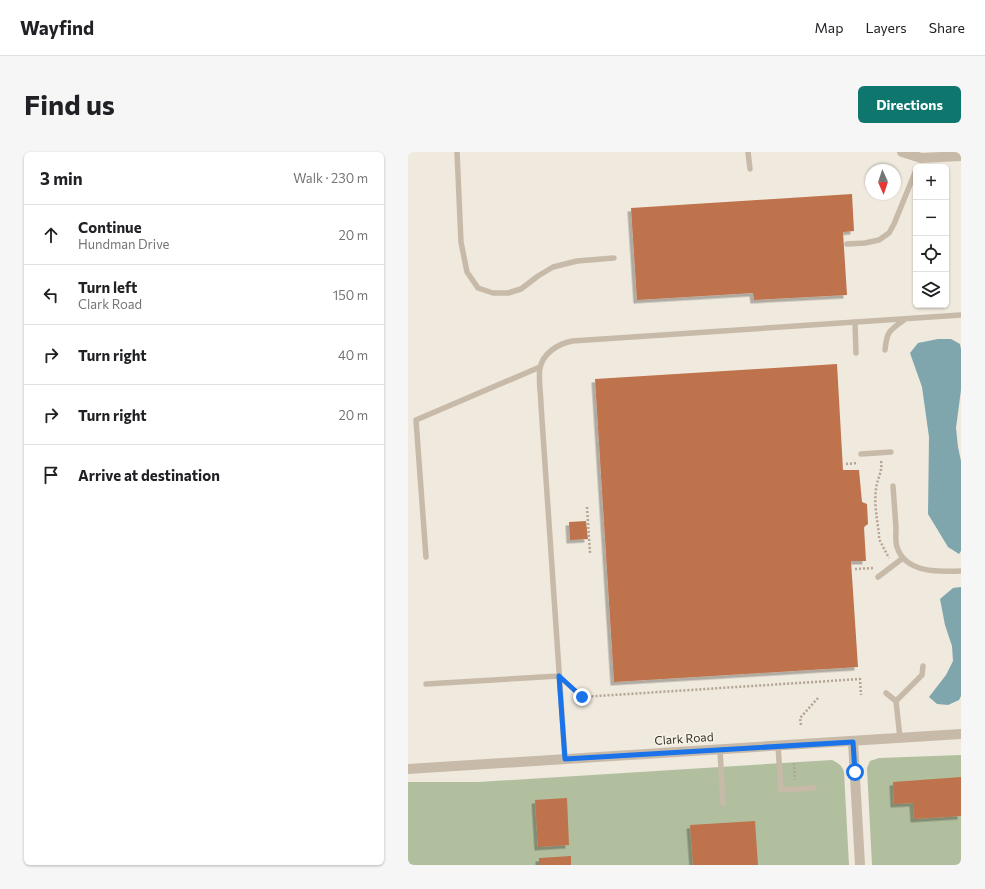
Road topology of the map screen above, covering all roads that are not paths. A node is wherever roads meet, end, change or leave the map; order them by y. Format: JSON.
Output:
{"nodes":[{"id":1,"x":457,"y":152,"type":"edge"},
{"id":2,"x":748,"y":152,"type":"edge"},
{"id":3,"x":902,"y":152,"type":"edge"},
{"id":4,"x":961,"y":156,"type":"edge"},
{"id":5,"x":919,"y":162,"type":"edge"},
{"id":6,"x":750,"y":169,"type":"dead end"},
{"id":7,"x":913,"y":177,"type":"edge"},
{"id":8,"x":847,"y":244,"type":"dead end"},
{"id":9,"x":614,"y":258,"type":"dead end"},
{"id":10,"x":961,"y":315,"type":"edge"},
{"id":11,"x":905,"y":319,"type":"junction"},
{"id":12,"x":855,"y":322,"type":"junction"},
{"id":13,"x":885,"y":350,"type":"dead end"},
{"id":14,"x":856,"y":353,"type":"dead end"},
{"id":15,"x":540,"y":367,"type":"junction"},
{"id":16,"x":891,"y":452,"type":"dead end"},
{"id":17,"x":861,"y":454,"type":"dead end"},
{"id":18,"x":893,"y":486,"type":"dead end"},
{"id":19,"x":426,"y":557,"type":"dead end"},
{"id":20,"x":903,"y":558,"type":"junction"},
{"id":21,"x":961,"y":570,"type":"edge"},
{"id":22,"x":878,"y":578,"type":"dead end"},
{"id":23,"x":923,"y":666,"type":"dead end"},
{"id":24,"x":559,"y":676,"type":"junction"},
{"id":25,"x":426,"y":684,"type":"dead end"},
{"id":26,"x":886,"y":693,"type":"dead end"},
{"id":27,"x":896,"y":701,"type":"junction"},
{"id":28,"x":961,"y":734,"type":"edge"},
{"id":29,"x":900,"y":738,"type":"junction"},
{"id":30,"x":853,"y":742,"type":"junction"},
{"id":31,"x":778,"y":746,"type":"junction"},
{"id":32,"x":720,"y":750,"type":"junction"},
{"id":33,"x":565,"y":759,"type":"junction"},
{"id":34,"x":408,"y":769,"type":"edge"},
{"id":35,"x":814,"y":788,"type":"dead end"},
{"id":36,"x":723,"y":802,"type":"dead end"},
{"id":37,"x":860,"y":865,"type":"edge"}],
"edges":[{"from":1,"to":9,"type":"lane"},
{"from":2,"to":6,"type":"lane"},
{"from":3,"to":5,"type":"street"},
{"from":4,"to":5,"type":"street"},
{"from":7,"to":8,"type":"lane"},
{"from":10,"to":11,"type":"lane"},
{"from":11,"to":12,"type":"lane"},
{"from":11,"to":13,"type":"lane"},
{"from":12,"to":14,"type":"lane"},
{"from":12,"to":15,"type":"lane"},
{"from":15,"to":19,"type":"lane"},
{"from":15,"to":24,"type":"lane"},
{"from":16,"to":17,"type":"lane"},
{"from":18,"to":20,"type":"lane"},
{"from":20,"to":21,"type":"lane"},
{"from":20,"to":22,"type":"lane"},
{"from":23,"to":27,"type":"lane"},
{"from":24,"to":25,"type":"lane"},
{"from":24,"to":33,"type":"lane"},
{"from":26,"to":27,"type":"lane"},
{"from":27,"to":29,"type":"lane"},
{"from":28,"to":29,"type":"street","name":"Clark Road"},
{"from":29,"to":30,"type":"street","name":"Clark Road"},
{"from":30,"to":31,"type":"street","name":"Clark Road"},
{"from":30,"to":37,"type":"street"},
{"from":31,"to":32,"type":"street","name":"Clark Road"},
{"from":31,"to":35,"type":"lane"},
{"from":32,"to":33,"type":"street","name":"Clark Road"},
{"from":32,"to":36,"type":"lane"},
{"from":33,"to":34,"type":"street","name":"Clark Road"}]}
